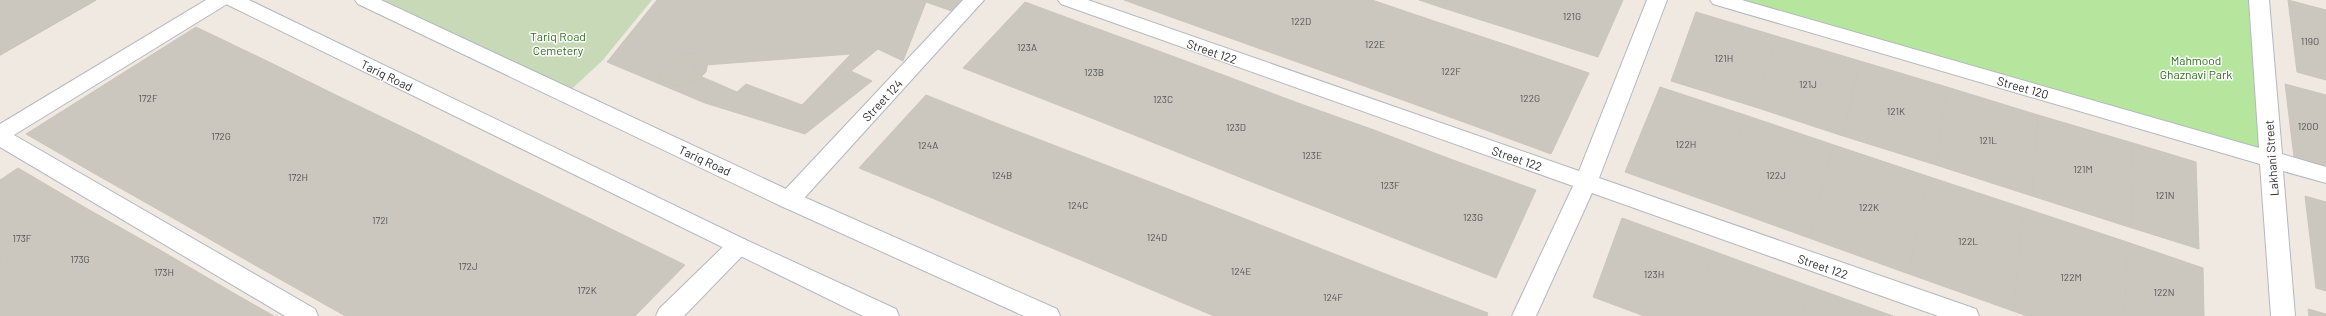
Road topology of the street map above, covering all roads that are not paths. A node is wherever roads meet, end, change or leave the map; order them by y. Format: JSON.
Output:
{"nodes":[{"id":1,"x":220,"y":0,"type":"edge"},
{"id":2,"x":233,"y":0,"type":"edge"},
{"id":3,"x":365,"y":0,"type":"edge"},
{"id":4,"x":974,"y":0,"type":"edge"},
{"id":5,"x":1068,"y":0,"type":"edge"},
{"id":6,"x":1657,"y":0,"type":"edge"},
{"id":7,"x":1720,"y":0,"type":"edge"},
{"id":8,"x":2259,"y":0,"type":"edge"},
{"id":9,"x":0,"y":136,"type":"edge"},
{"id":10,"x":2271,"y":159,"type":"junction"},
{"id":11,"x":2326,"y":175,"type":"edge"},
{"id":12,"x":1586,"y":182,"type":"junction"},
{"id":13,"x":789,"y":200,"type":"junction"},
{"id":14,"x":738,"y":246,"type":"junction"},
{"id":15,"x":306,"y":316,"type":"edge"},
{"id":16,"x":668,"y":316,"type":"edge"},
{"id":17,"x":887,"y":316,"type":"edge"},
{"id":18,"x":1048,"y":316,"type":"edge"},
{"id":19,"x":1524,"y":316,"type":"edge"},
{"id":20,"x":1967,"y":316,"type":"edge"},
{"id":21,"x":2283,"y":316,"type":"edge"}],
"edges":[{"from":1,"to":9,"type":"street"},
{"from":2,"to":14,"type":"street","name":"Tariq Road"},
{"from":3,"to":13,"type":"street","name":"Tariq Road"},
{"from":4,"to":13,"type":"street","name":"Street 124"},
{"from":5,"to":12,"type":"street","name":"Street 122"},
{"from":6,"to":12,"type":"street"},
{"from":7,"to":10,"type":"street","name":"Street 120"},
{"from":8,"to":10,"type":"street","name":"Lakhani Street"},
{"from":9,"to":15,"type":"street"},
{"from":10,"to":11,"type":"street","name":"Street 120"},
{"from":10,"to":21,"type":"street","name":"Lakhani Street"},
{"from":12,"to":19,"type":"street"},
{"from":12,"to":20,"type":"street","name":"Street 122"},
{"from":13,"to":18,"type":"street","name":"Tariq Road"},
{"from":14,"to":16,"type":"street"},
{"from":14,"to":17,"type":"street","name":"Tariq Road"}]}
